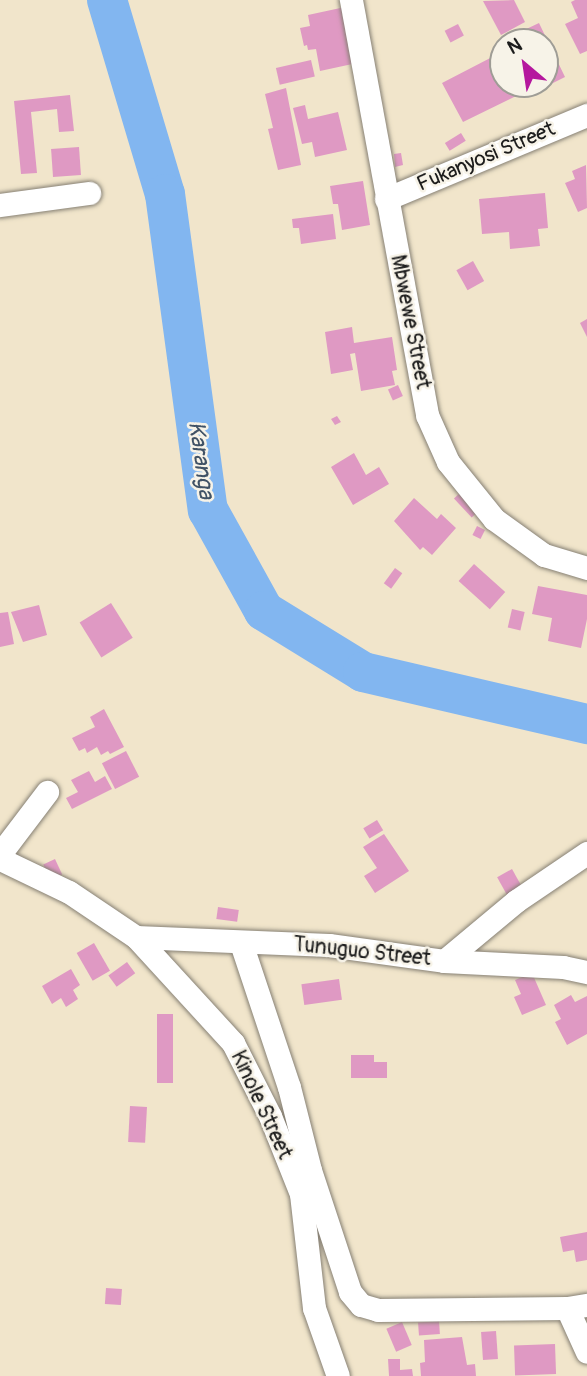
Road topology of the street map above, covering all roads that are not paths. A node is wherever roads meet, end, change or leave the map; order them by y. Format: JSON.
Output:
{"nodes":[{"id":1,"x":351,"y":0,"type":"edge"},
{"id":2,"x":587,"y":114,"type":"edge"},
{"id":3,"x":89,"y":193,"type":"dead end"},
{"id":4,"x":386,"y":199,"type":"junction"},
{"id":5,"x":0,"y":205,"type":"edge"},
{"id":6,"x":587,"y":568,"type":"edge"},
{"id":7,"x":47,"y":792,"type":"dead end"},
{"id":8,"x":587,"y":853,"type":"edge"},
{"id":9,"x":0,"y":854,"type":"edge"},
{"id":10,"x":0,"y":859,"type":"edge"},
{"id":11,"x":136,"y":937,"type":"junction"},
{"id":12,"x":241,"y":943,"type":"junction"},
{"id":13,"x":444,"y":961,"type":"junction"},
{"id":14,"x":587,"y":972,"type":"edge"},
{"id":15,"x":577,"y":1306,"type":"edge"},
{"id":16,"x":587,"y":1352,"type":"edge"},
{"id":17,"x":338,"y":1376,"type":"edge"}],
"edges":[{"from":1,"to":4,"type":"street","name":"Mbwewe Street"},
{"from":2,"to":4,"type":"street","name":"Fukanyosi Street"},
{"from":3,"to":5,"type":"street"},
{"from":4,"to":6,"type":"street","name":"Mbwewe Street"},
{"from":7,"to":9,"type":"street"},
{"from":8,"to":13,"type":"street"},
{"from":10,"to":11,"type":"street","name":"Kinole Street"},
{"from":11,"to":12,"type":"street","name":"Tunuguo Street"},
{"from":11,"to":17,"type":"street","name":"Kinole Street"},
{"from":12,"to":13,"type":"street","name":"Tunuguo Street"},
{"from":12,"to":15,"type":"street"},
{"from":13,"to":14,"type":"street","name":"Tunuguo Street"},
{"from":15,"to":16,"type":"street"}]}
